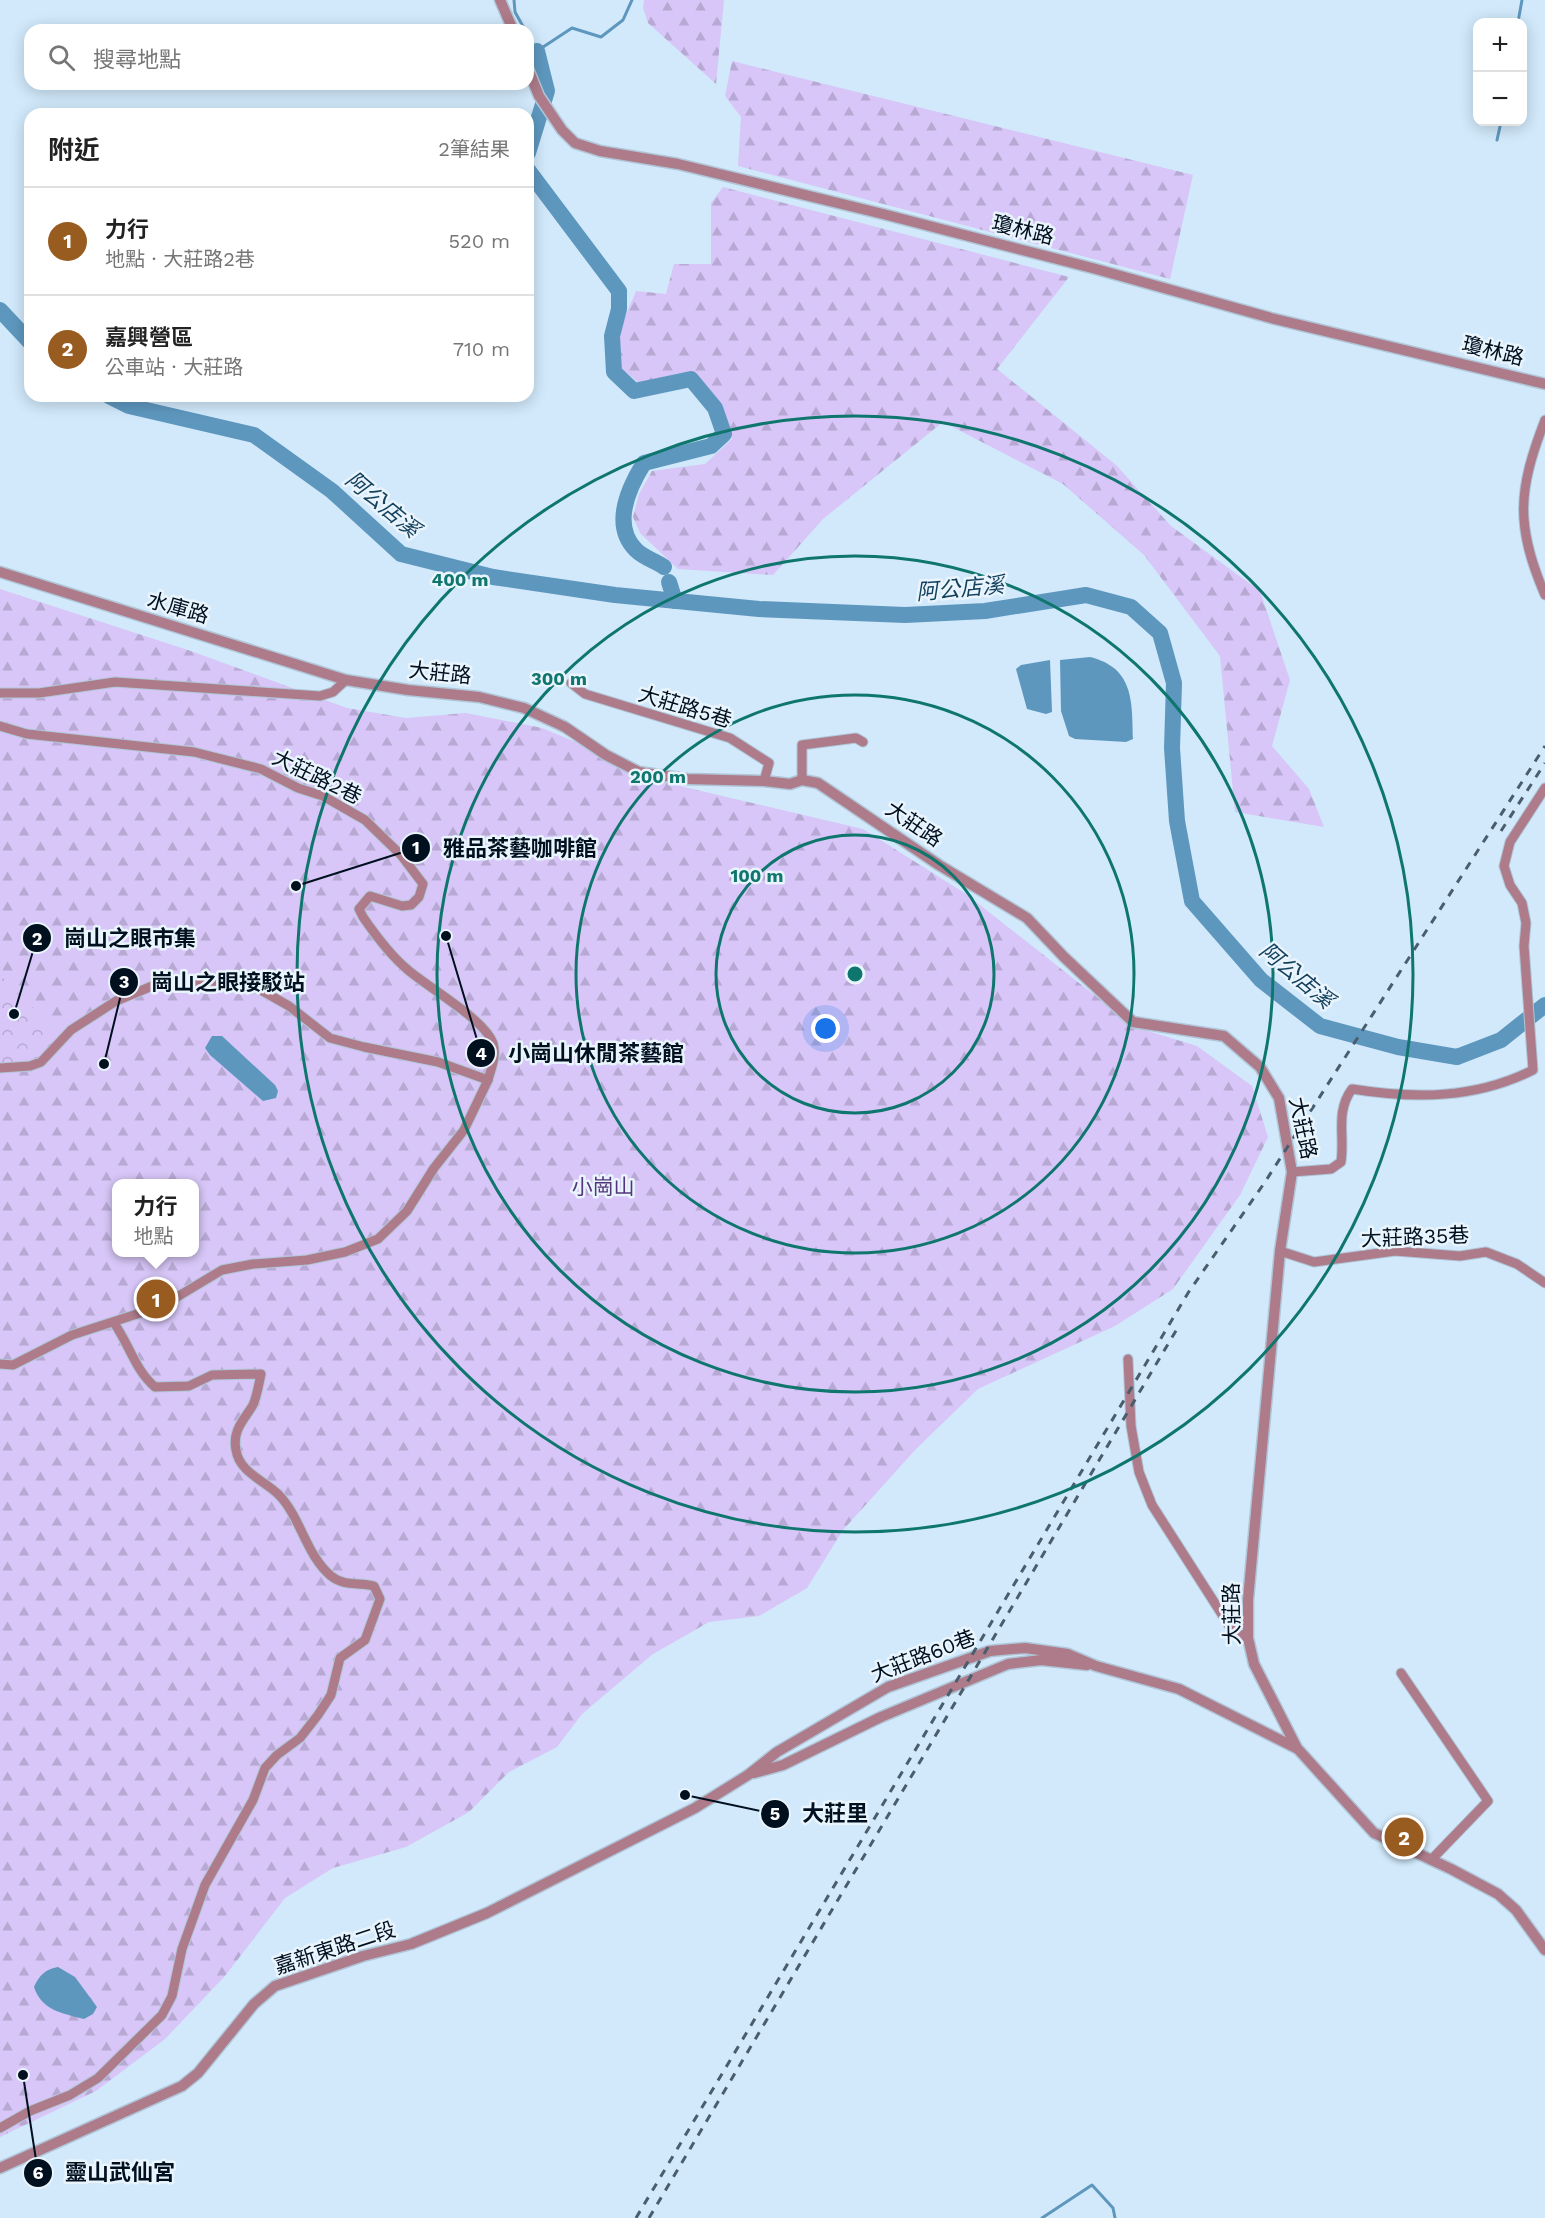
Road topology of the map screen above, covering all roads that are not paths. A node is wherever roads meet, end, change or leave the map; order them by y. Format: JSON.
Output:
{"nodes":[{"id":1,"x":500,"y":0,"type":"edge"},
{"id":2,"x":510,"y":24,"type":"edge"},
{"id":3,"x":534,"y":84,"type":"edge"},
{"id":4,"x":1545,"y":384,"type":"edge"},
{"id":5,"x":1545,"y":420,"type":"edge"},
{"id":6,"x":0,"y":573,"type":"edge"},
{"id":7,"x":1545,"y":595,"type":"edge"},
{"id":8,"x":346,"y":680,"type":"junction"},
{"id":9,"x":571,"y":683,"type":"dead end"},
{"id":10,"x":0,"y":693,"type":"edge"},
{"id":11,"x":0,"y":726,"type":"edge"},
{"id":12,"x":863,"y":742,"type":"dead end"},
{"id":13,"x":802,"y":780,"type":"junction"},
{"id":14,"x":764,"y":781,"type":"junction"},
{"id":15,"x":1545,"y":788,"type":"edge"},
{"id":16,"x":0,"y":1068,"type":"edge"},
{"id":17,"x":488,"y":1080,"type":"junction"},
{"id":18,"x":1292,"y":1172,"type":"junction"},
{"id":19,"x":1280,"y":1251,"type":"junction"},
{"id":20,"x":1545,"y":1283,"type":"edge"},
{"id":21,"x":114,"y":1323,"type":"junction"},
{"id":22,"x":1128,"y":1359,"type":"dead end"},
{"id":23,"x":0,"y":1364,"type":"edge"},
{"id":24,"x":1248,"y":1638,"type":"junction"},
{"id":25,"x":1096,"y":1666,"type":"junction"},
{"id":26,"x":1401,"y":1673,"type":"dead end"},
{"id":27,"x":1297,"y":1748,"type":"junction"},
{"id":28,"x":748,"y":1775,"type":"junction"},
{"id":29,"x":1431,"y":1860,"type":"junction"},
{"id":30,"x":487,"y":1913,"type":"joint"},
{"id":31,"x":1545,"y":1950,"type":"edge"},
{"id":32,"x":0,"y":2128,"type":"edge"},
{"id":33,"x":0,"y":2169,"type":"edge"}],
"edges":[{"from":1,"to":2,"type":"street"},
{"from":3,"to":4,"type":"street","name":"瓊林路"},
{"from":5,"to":7,"type":"street"},
{"from":6,"to":8,"type":"street","name":"水庫路"},
{"from":8,"to":10,"type":"street"},
{"from":8,"to":14,"type":"street","name":"大莊路"},
{"from":9,"to":14,"type":"street","name":"大莊路5巷"},
{"from":11,"to":17,"type":"street","name":"大莊路2巷"},
{"from":12,"to":13,"type":"street"},
{"from":13,"to":14,"type":"street","name":"大莊路"},
{"from":13,"to":18,"type":"street","name":"大莊路"},
{"from":15,"to":18,"type":"street"},
{"from":16,"to":17,"type":"street"},
{"from":17,"to":21,"type":"street","name":"大莊路2巷"},
{"from":18,"to":19,"type":"street","name":"大莊路"},
{"from":19,"to":20,"type":"street","name":"大莊路35巷"},
{"from":19,"to":24,"type":"street","name":"大莊路"},
{"from":21,"to":23,"type":"street","name":"大莊路2巷"},
{"from":21,"to":32,"type":"street"},
{"from":22,"to":24,"type":"street"},
{"from":24,"to":27,"type":"street","name":"大莊路"},
{"from":25,"to":27,"type":"street","name":"大莊路60巷"},
{"from":25,"to":28,"type":"street","name":"大莊路60巷"},
{"from":25,"to":28,"type":"street","name":"大莊路60巷"},
{"from":26,"to":29,"type":"street"},
{"from":27,"to":29,"type":"street","name":"大莊路"},
{"from":28,"to":30,"type":"street","name":"大莊路60巷"},
{"from":29,"to":31,"type":"street","name":"大莊路"},
{"from":30,"to":33,"type":"street","name":"嘉新東路二段"}]}
